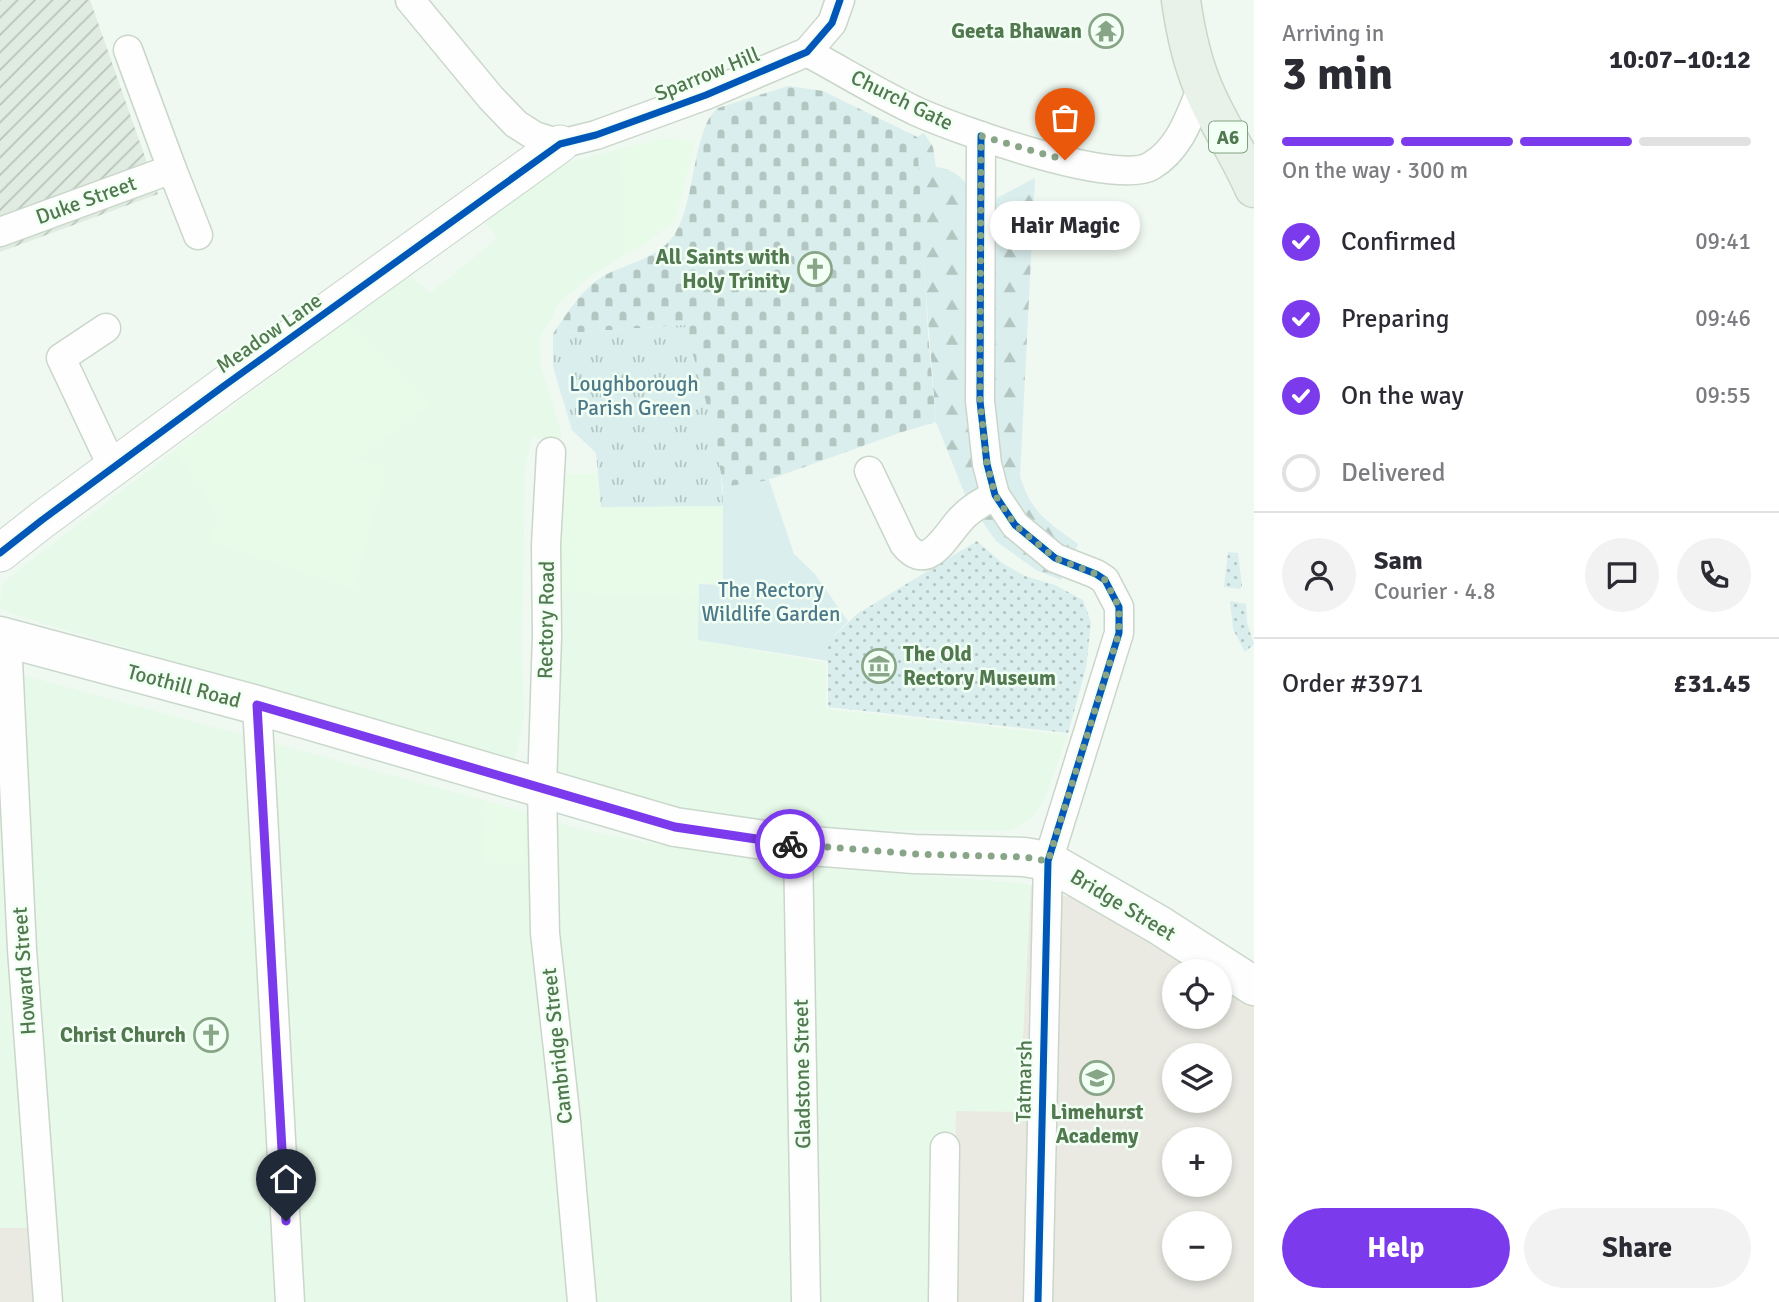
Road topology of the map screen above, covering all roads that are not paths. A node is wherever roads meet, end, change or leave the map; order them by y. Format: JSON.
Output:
{"nodes":[{"id":1,"x":410,"y":0,"type":"edge"},
{"id":2,"x":840,"y":0,"type":"edge"},
{"id":3,"x":1181,"y":0,"type":"edge"},
{"id":4,"x":128,"y":50,"type":"dead end"},
{"id":5,"x":807,"y":52,"type":"junction"},
{"id":6,"x":1202,"y":87,"type":"junction"},
{"id":7,"x":981,"y":136,"type":"junction"},
{"id":8,"x":560,"y":144,"type":"junction"},
{"id":9,"x":172,"y":169,"type":"junction"},
{"id":10,"x":1254,"y":188,"type":"edge"},
{"id":11,"x":0,"y":232,"type":"edge"},
{"id":12,"x":198,"y":235,"type":"dead end"},
{"id":13,"x":106,"y":328,"type":"dead end"},
{"id":14,"x":551,"y":452,"type":"dead end"},
{"id":15,"x":113,"y":468,"type":"junction"},
{"id":16,"x":869,"y":471,"type":"dead end"},
{"id":17,"x":995,"y":495,"type":"junction"},
{"id":18,"x":0,"y":553,"type":"edge"},
{"id":19,"x":4,"y":638,"type":"edge"},
{"id":20,"x":257,"y":705,"type":"junction"},
{"id":21,"x":541,"y":789,"type":"junction"},
{"id":22,"x":798,"y":845,"type":"junction"},
{"id":23,"x":1036,"y":859,"type":"junction"},
{"id":24,"x":1254,"y":986,"type":"edge"},
{"id":25,"x":945,"y":1147,"type":"dead end"},
{"id":26,"x":48,"y":1302,"type":"edge"},
{"id":27,"x":290,"y":1302,"type":"edge"},
{"id":28,"x":582,"y":1302,"type":"edge"},
{"id":29,"x":806,"y":1302,"type":"edge"},
{"id":30,"x":943,"y":1302,"type":"edge"},
{"id":31,"x":1038,"y":1302,"type":"edge"}],
"edges":[{"from":1,"to":8,"type":"street"},
{"from":2,"to":5,"type":"street","name":"Sparrow Hill"},
{"from":3,"to":6,"type":"highway","number":"A6"},
{"from":4,"to":9,"type":"street"},
{"from":5,"to":7,"type":"street","name":"Church Gate"},
{"from":5,"to":8,"type":"street","name":"Sparrow Hill"},
{"from":6,"to":7,"type":"street","name":"Church Gate"},
{"from":6,"to":10,"type":"highway","number":"A6"},
{"from":7,"to":17,"type":"street","name":"Tatmarsh"},
{"from":8,"to":15,"type":"street","name":"Meadow Lane"},
{"from":9,"to":11,"type":"street","name":"Duke Street"},
{"from":9,"to":12,"type":"street"},
{"from":13,"to":15,"type":"street"},
{"from":14,"to":21,"type":"street","name":"Rectory Road"},
{"from":15,"to":18,"type":"street","name":"Meadow Lane"},
{"from":16,"to":17,"type":"street"},
{"from":17,"to":23,"type":"street","name":"Tatmarsh"},
{"from":19,"to":20,"type":"main road","name":"Toothill Road"},
{"from":19,"to":26,"type":"street","name":"Howard Street"},
{"from":20,"to":21,"type":"main road","name":"Toothill Road"},
{"from":20,"to":27,"type":"street"},
{"from":21,"to":22,"type":"main road","name":"Toothill Road"},
{"from":21,"to":28,"type":"street","name":"Cambridge Street"},
{"from":22,"to":23,"type":"main road","name":"Toothill Road"},
{"from":22,"to":29,"type":"street","name":"Gladstone Street"},
{"from":23,"to":24,"type":"main road","name":"Bridge Street"},
{"from":23,"to":31,"type":"street","name":"Tatmarsh"},
{"from":25,"to":30,"type":"street"}]}
